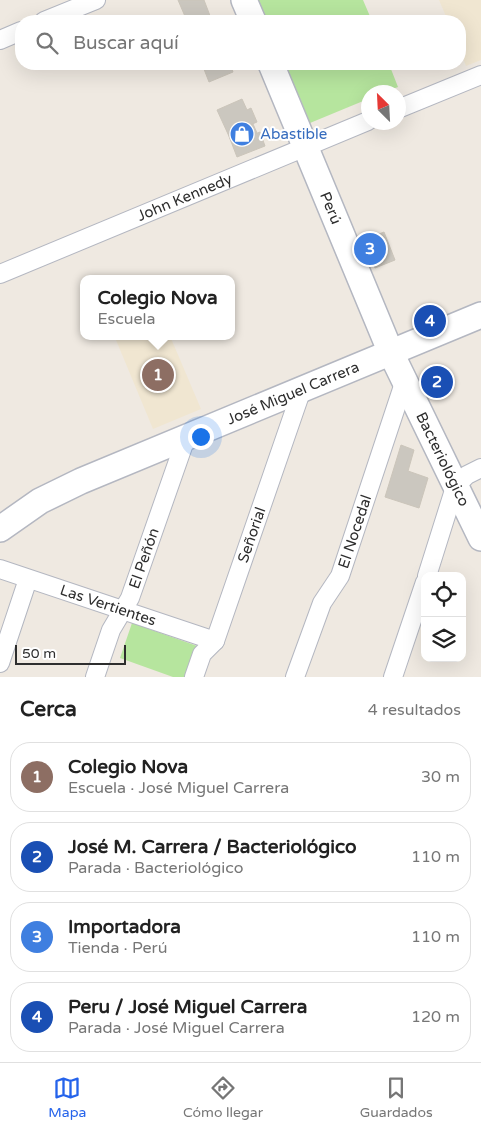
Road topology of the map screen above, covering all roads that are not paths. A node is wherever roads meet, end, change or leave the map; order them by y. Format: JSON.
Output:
{"nodes":[{"id":1,"x":96,"y":0,"type":"edge"},
{"id":2,"x":244,"y":0,"type":"edge"},
{"id":3,"x":59,"y":15,"type":"edge"},
{"id":4,"x":250,"y":15,"type":"edge"},
{"id":5,"x":15,"y":34,"type":"edge"},
{"id":6,"x":0,"y":40,"type":"edge"},
{"id":7,"x":273,"y":70,"type":"edge"},
{"id":8,"x":481,"y":75,"type":"edge"},
{"id":9,"x":406,"y":106,"type":"edge"},
{"id":10,"x":361,"y":124,"type":"edge"},
{"id":11,"x":305,"y":148,"type":"junction"},
{"id":12,"x":0,"y":274,"type":"edge"},
{"id":13,"x":481,"y":316,"type":"edge"},
{"id":14,"x":390,"y":352,"type":"junction"},
{"id":15,"x":404,"y":383,"type":"junction"},
{"id":16,"x":302,"y":389,"type":"junction"},
{"id":17,"x":186,"y":438,"type":"junction"},
{"id":18,"x":481,"y":468,"type":"edge"},
{"id":19,"x":455,"y":486,"type":"junction"},
{"id":20,"x":0,"y":529,"type":"edge"},
{"id":21,"x":481,"y":538,"type":"edge"},
{"id":22,"x":0,"y":569,"type":"edge"},
{"id":23,"x":428,"y":572,"type":"edge"},
{"id":24,"x":28,"y":579,"type":"junction"},
{"id":25,"x":421,"y":594,"type":"edge"},
{"id":26,"x":122,"y":610,"type":"junction"},
{"id":27,"x":215,"y":641,"type":"junction"},
{"id":28,"x":0,"y":663,"type":"edge"},
{"id":29,"x":95,"y":677,"type":"edge"},
{"id":30,"x":194,"y":677,"type":"edge"},
{"id":31,"x":295,"y":677,"type":"edge"},
{"id":32,"x":393,"y":677,"type":"edge"}],
"edges":[{"from":1,"to":3,"type":"street"},
{"from":2,"to":4,"type":"street"},
{"from":5,"to":6,"type":"street"},
{"from":7,"to":11,"type":"street","name":"Perú"},
{"from":8,"to":9,"type":"street"},
{"from":10,"to":11,"type":"street","name":"John Kennedy"},
{"from":11,"to":12,"type":"street","name":"John Kennedy"},
{"from":11,"to":14,"type":"street","name":"Perú"},
{"from":13,"to":14,"type":"street","name":"José Miguel Carrera"},
{"from":14,"to":15,"type":"street","name":"Bacteriológico"},
{"from":14,"to":16,"type":"street","name":"José Miguel Carrera"},
{"from":15,"to":19,"type":"street","name":"Bacteriológico"},
{"from":15,"to":31,"type":"street","name":"El Nocedal"},
{"from":16,"to":17,"type":"street","name":"José Miguel Carrera"},
{"from":16,"to":27,"type":"street","name":"Señorial"},
{"from":17,"to":20,"type":"street","name":"José Miguel Carrera"},
{"from":17,"to":26,"type":"street","name":"El Peñón"},
{"from":18,"to":19,"type":"street"},
{"from":19,"to":21,"type":"street","name":"Bacteriológico"},
{"from":19,"to":23,"type":"street"},
{"from":22,"to":24,"type":"street","name":"Las Vertientes"},
{"from":24,"to":26,"type":"street","name":"Las Vertientes"},
{"from":24,"to":28,"type":"street"},
{"from":25,"to":32,"type":"street"},
{"from":26,"to":27,"type":"street","name":"Las Vertientes"},
{"from":26,"to":29,"type":"street","name":"El Peñón"},
{"from":27,"to":30,"type":"street","name":"Señorial"}]}
